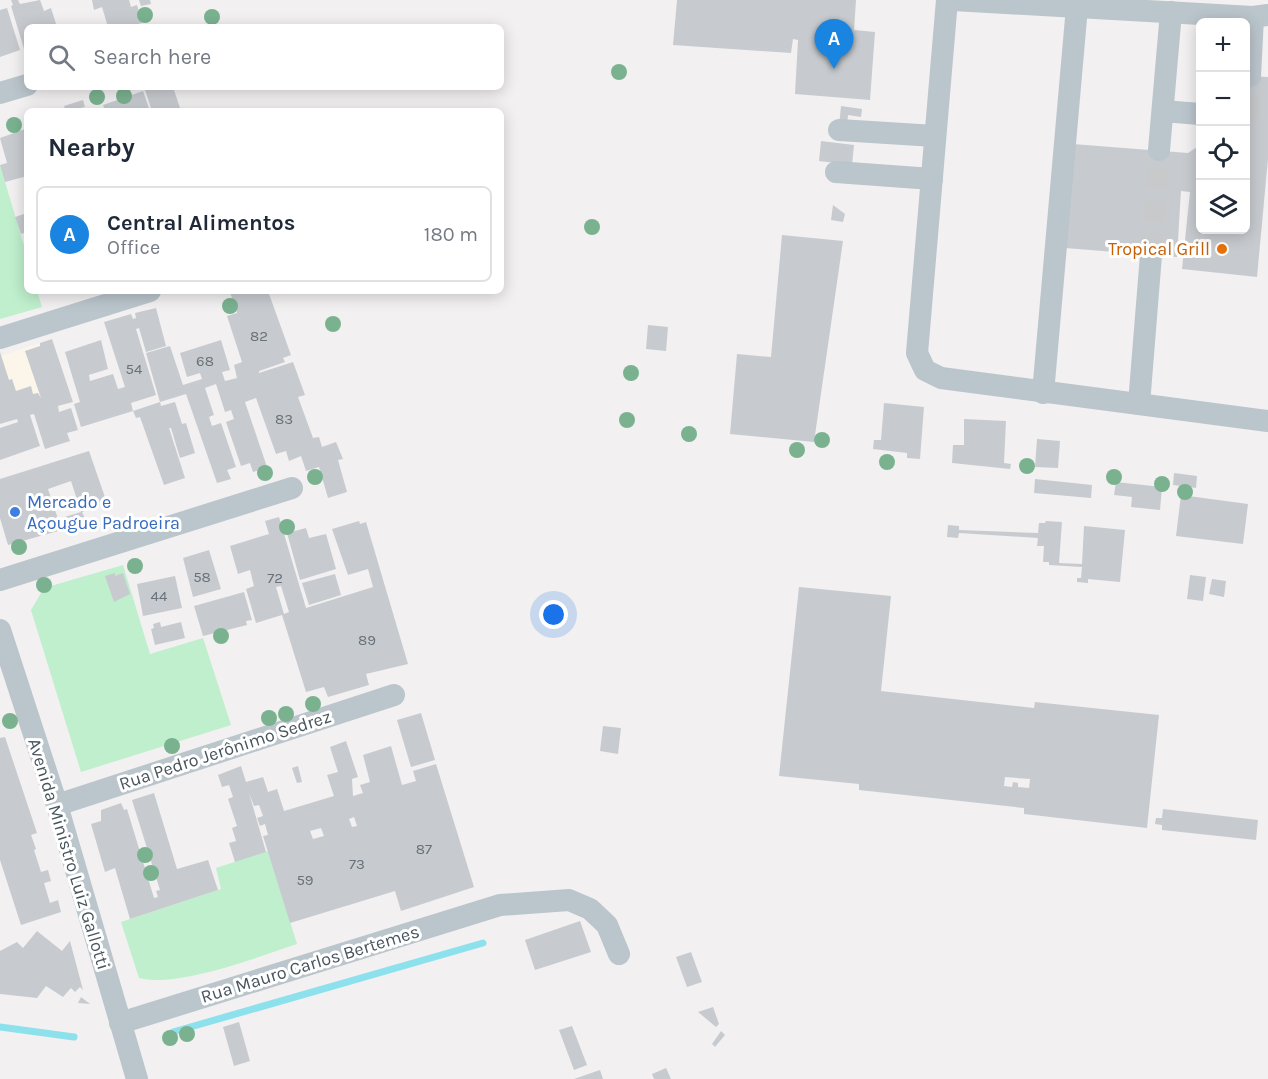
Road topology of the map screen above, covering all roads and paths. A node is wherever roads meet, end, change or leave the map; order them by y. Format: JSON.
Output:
{"nodes":[{"id":1,"x":947,"y":0,"type":"edge"},
{"id":2,"x":953,"y":0,"type":"edge"},
{"id":3,"x":1077,"y":7,"type":"junction"},
{"id":4,"x":1171,"y":12,"type":"junction"},
{"id":5,"x":1261,"y":16,"type":"edge"},
{"id":6,"x":1250,"y":76,"type":"dead end"},
{"id":7,"x":24,"y":86,"type":"edge"},
{"id":8,"x":0,"y":93,"type":"edge"},
{"id":9,"x":1162,"y":111,"type":"junction"},
{"id":10,"x":1196,"y":114,"type":"edge"},
{"id":11,"x":839,"y":130,"type":"dead end"},
{"id":12,"x":935,"y":136,"type":"junction"},
{"id":13,"x":1159,"y":150,"type":"tunnel mouth"},
{"id":14,"x":836,"y":172,"type":"dead end"},
{"id":15,"x":932,"y":179,"type":"junction"},
{"id":16,"x":1151,"y":255,"type":"tunnel mouth"},
{"id":17,"x":140,"y":294,"type":"edge"},
{"id":18,"x":0,"y":338,"type":"edge"},
{"id":19,"x":1043,"y":393,"type":"junction"},
{"id":20,"x":1139,"y":404,"type":"junction"},
{"id":21,"x":1268,"y":421,"type":"edge"},
{"id":22,"x":291,"y":488,"type":"dead end"},
{"id":23,"x":0,"y":580,"type":"edge"},
{"id":24,"x":0,"y":630,"type":"edge"},
{"id":25,"x":394,"y":695,"type":"dead end"},
{"id":26,"x":57,"y":805,"type":"junction"},
{"id":27,"x":619,"y":954,"type":"dead end"},
{"id":28,"x":120,"y":1023,"type":"junction"},
{"id":29,"x":137,"y":1079,"type":"edge"}],
"edges":[{"from":1,"to":12,"type":"street"},
{"from":2,"to":3,"type":"street"},
{"from":3,"to":4,"type":"street"},
{"from":3,"to":19,"type":"street"},
{"from":4,"to":5,"type":"street"},
{"from":4,"to":9,"type":"street"},
{"from":5,"to":6,"type":"street"},
{"from":7,"to":8,"type":"street"},
{"from":9,"to":10,"type":"street"},
{"from":9,"to":13,"type":"street"},
{"from":11,"to":12,"type":"street"},
{"from":12,"to":15,"type":"street"},
{"from":14,"to":15,"type":"street"},
{"from":15,"to":19,"type":"street"},
{"from":16,"to":20,"type":"street"},
{"from":17,"to":18,"type":"street"},
{"from":19,"to":20,"type":"street"},
{"from":20,"to":21,"type":"street"},
{"from":22,"to":23,"type":"street"},
{"from":24,"to":26,"type":"street","name":"Avenida Ministro Luiz Gallotti"},
{"from":25,"to":26,"type":"street","name":"Rua Pedro Jerônimo Sedrez"},
{"from":26,"to":28,"type":"street","name":"Avenida Ministro Luiz Gallotti"},
{"from":27,"to":28,"type":"street","name":"Rua Mauro Carlos Bertemes"},
{"from":28,"to":29,"type":"street","name":"Avenida Ministro Luiz Gallotti"}]}
